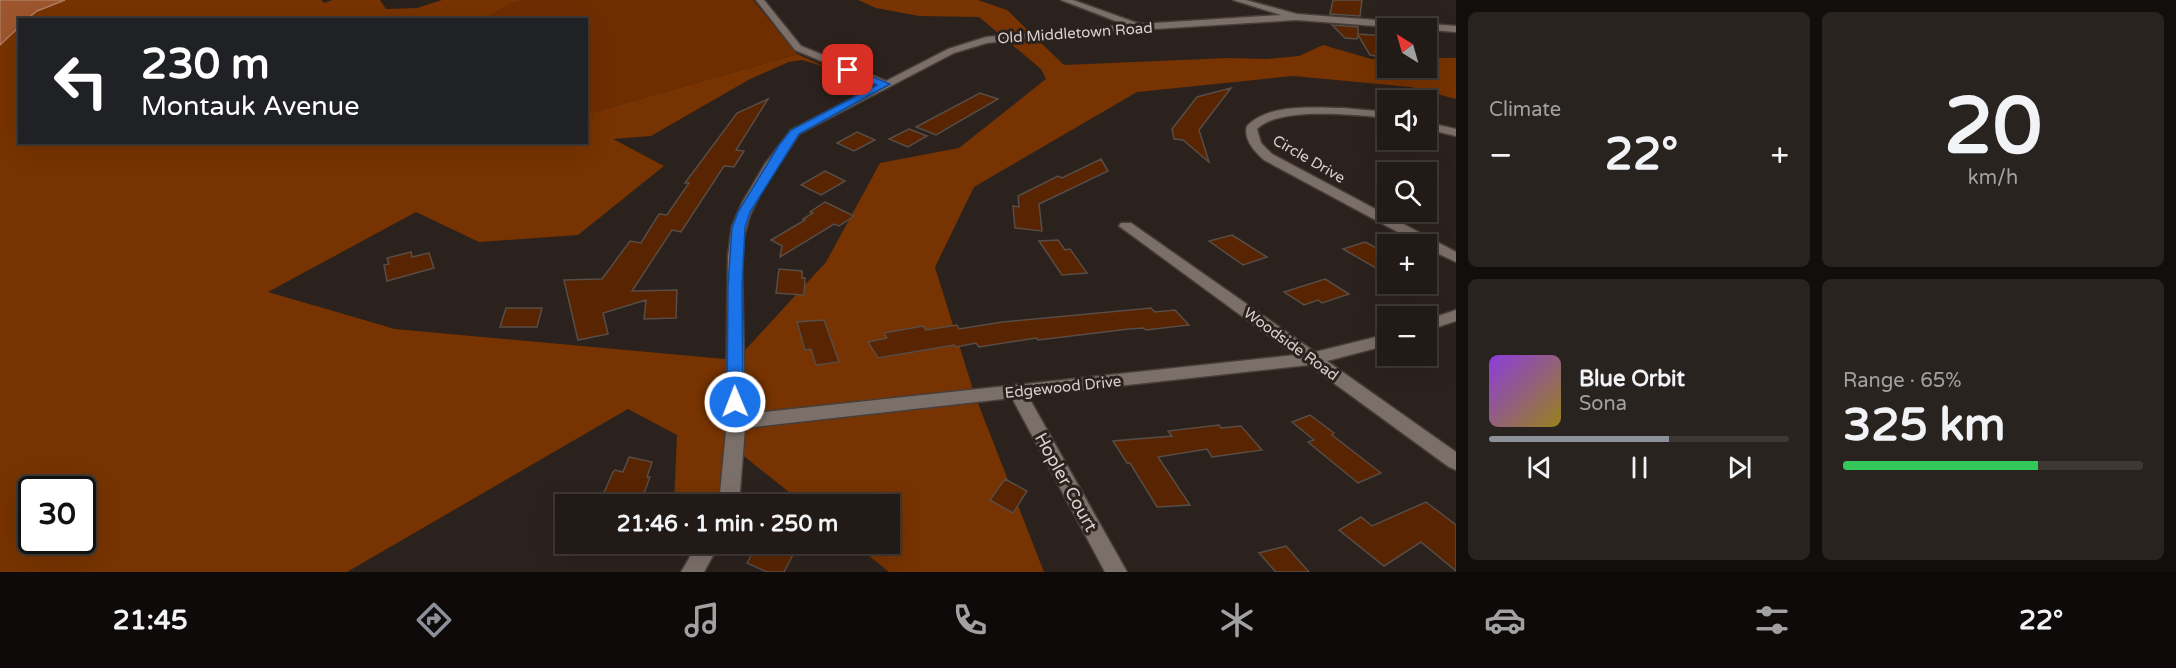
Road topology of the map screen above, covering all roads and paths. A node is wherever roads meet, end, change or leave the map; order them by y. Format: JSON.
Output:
{"nodes":[{"id":1,"x":760,"y":0,"type":"edge"},
{"id":2,"x":1065,"y":0,"type":"edge"},
{"id":3,"x":1237,"y":0,"type":"edge"},
{"id":4,"x":1296,"y":17,"type":"junction"},
{"id":5,"x":1139,"y":27,"type":"junction"},
{"id":6,"x":1456,"y":28,"type":"edge"},
{"id":7,"x":885,"y":84,"type":"junction"},
{"id":8,"x":1377,"y":114,"type":"edge"},
{"id":9,"x":1437,"y":128,"type":"edge"},
{"id":10,"x":1456,"y":133,"type":"edge"},
{"id":11,"x":1126,"y":226,"type":"dead end"},
{"id":12,"x":1456,"y":258,"type":"edge"},
{"id":13,"x":1456,"y":315,"type":"edge"},
{"id":14,"x":1437,"y":323,"type":"edge"},
{"id":15,"x":1377,"y":342,"type":"edge"},
{"id":16,"x":1311,"y":359,"type":"junction"},
{"id":17,"x":1017,"y":392,"type":"junction"},
{"id":18,"x":736,"y":422,"type":"junction"},
{"id":19,"x":1456,"y":462,"type":"edge"},
{"id":20,"x":731,"y":494,"type":"edge"},
{"id":21,"x":703,"y":554,"type":"edge"},
{"id":22,"x":692,"y":572,"type":"edge"},
{"id":23,"x":1116,"y":572,"type":"edge"}],
"edges":[{"from":1,"to":7,"type":"street"},
{"from":2,"to":5,"type":"street"},
{"from":3,"to":4,"type":"street"},
{"from":4,"to":5,"type":"street","name":"Old Middletown Road"},
{"from":4,"to":6,"type":"street"},
{"from":5,"to":7,"type":"street","name":"Old Middletown Road"},
{"from":7,"to":18,"type":"street","name":"Old Middletown Road"},
{"from":8,"to":12,"type":"street","name":"Circle Drive"},
{"from":9,"to":10,"type":"street"},
{"from":11,"to":16,"type":"street","name":"Woodside Road"},
{"from":13,"to":14,"type":"street"},
{"from":15,"to":16,"type":"street","name":"Edgewood Drive"},
{"from":16,"to":17,"type":"street","name":"Edgewood Drive"},
{"from":16,"to":19,"type":"street","name":"Woodside Road"},
{"from":17,"to":18,"type":"street","name":"Edgewood Drive"},
{"from":17,"to":23,"type":"street","name":"Hopler Court"},
{"from":18,"to":20,"type":"street","name":"Old Middletown Road"},
{"from":21,"to":22,"type":"street"}]}
